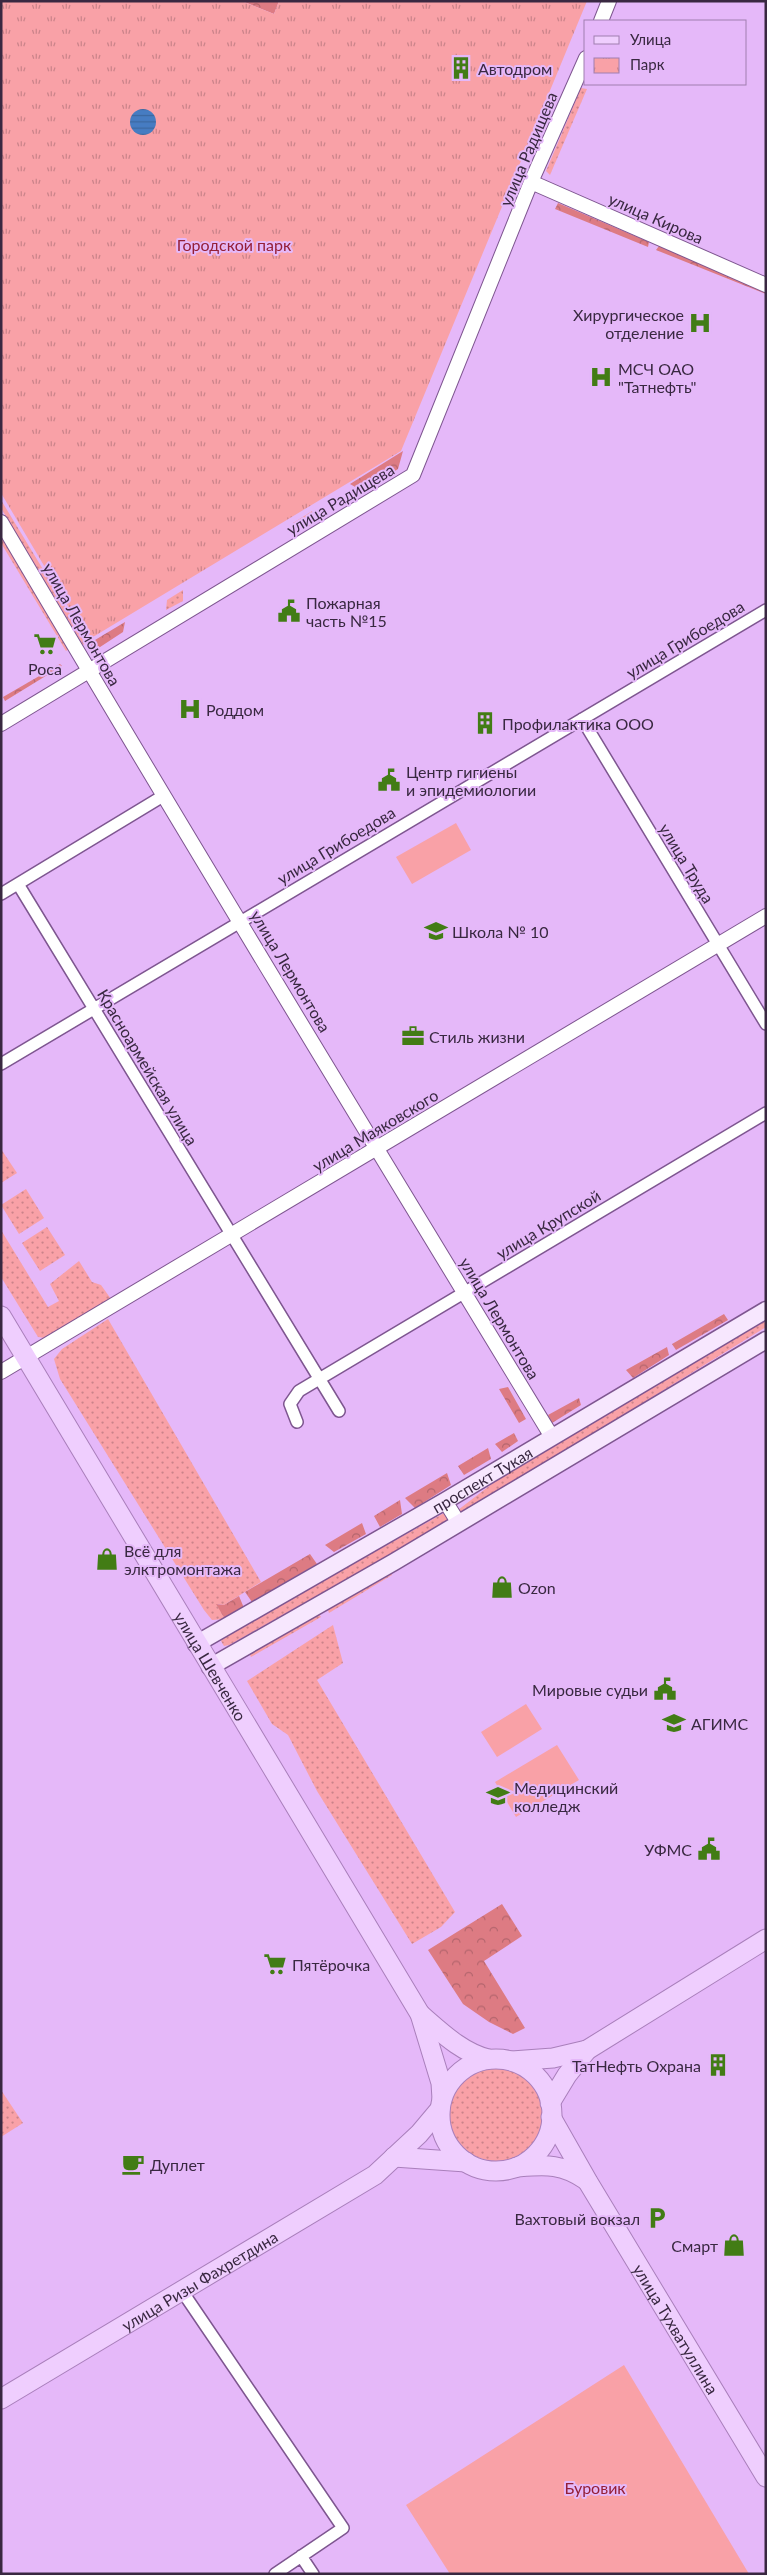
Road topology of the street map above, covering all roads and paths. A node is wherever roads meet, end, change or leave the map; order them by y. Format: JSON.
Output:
{"nodes":[{"id":1,"x":609,"y":1,"type":"edge"},
{"id":2,"x":601,"y":20,"type":"edge"},
{"id":3,"x":584,"y":63,"type":"edge"},
{"id":4,"x":532,"y":182,"type":"junction"},
{"id":5,"x":766,"y":285,"type":"edge"},
{"id":6,"x":1,"y":522,"type":"edge"},
{"id":7,"x":766,"y":610,"type":"edge"},
{"id":8,"x":89,"y":671,"type":"junction"},
{"id":9,"x":582,"y":719,"type":"junction"},
{"id":10,"x":1,"y":724,"type":"edge"},
{"id":11,"x":163,"y":796,"type":"junction"},
{"id":12,"x":18,"y":884,"type":"junction"},
{"id":13,"x":1,"y":894,"type":"edge"},
{"id":14,"x":766,"y":916,"type":"edge"},
{"id":15,"x":241,"y":920,"type":"junction"},
{"id":16,"x":717,"y":944,"type":"junction"},
{"id":17,"x":94,"y":1010,"type":"junction"},
{"id":18,"x":766,"y":1024,"type":"edge"},
{"id":19,"x":1,"y":1064,"type":"edge"},
{"id":20,"x":766,"y":1113,"type":"edge"},
{"id":21,"x":377,"y":1149,"type":"junction"},
{"id":22,"x":231,"y":1236,"type":"junction"},
{"id":23,"x":465,"y":1293,"type":"junction"},
{"id":24,"x":766,"y":1310,"type":"edge"},
{"id":25,"x":1,"y":1316,"type":"edge"},
{"id":26,"x":766,"y":1340,"type":"edge"},
{"id":27,"x":26,"y":1358,"type":"junction"},
{"id":28,"x":1,"y":1372,"type":"edge"},
{"id":29,"x":319,"y":1378,"type":"junction"},
{"id":30,"x":339,"y":1411,"type":"dead end"},
{"id":31,"x":297,"y":1422,"type":"dead end"},
{"id":32,"x":552,"y":1437,"type":"junction"},
{"id":33,"x":445,"y":1501,"type":"junction"},
{"id":34,"x":458,"y":1522,"type":"junction"},
{"id":35,"x":196,"y":1644,"type":"junction"},
{"id":36,"x":210,"y":1667,"type":"junction"},
{"id":37,"x":766,"y":1939,"type":"edge"},
{"id":38,"x":420,"y":2014,"type":"junction"},
{"id":39,"x":586,"y":2050,"type":"junction"},
{"id":40,"x":488,"y":2059,"type":"junction"},
{"id":41,"x":512,"y":2062,"type":"junction"},
{"id":42,"x":441,"y":2104,"type":"junction"},
{"id":43,"x":551,"y":2110,"type":"junction"},
{"id":44,"x":394,"y":2157,"type":"junction"},
{"id":45,"x":466,"y":2162,"type":"junction"},
{"id":46,"x":516,"y":2167,"type":"junction"},
{"id":47,"x":588,"y":2182,"type":"junction"},
{"id":48,"x":182,"y":2291,"type":"junction"},
{"id":49,"x":1,"y":2399,"type":"edge"},
{"id":50,"x":766,"y":2477,"type":"edge"},
{"id":51,"x":301,"y":2556,"type":"junction"},
{"id":52,"x":275,"y":2574,"type":"edge"},
{"id":53,"x":313,"y":2574,"type":"edge"}],
"edges":[{"from":1,"to":2,"type":"street"},
{"from":3,"to":4,"type":"street","name":"улица Радищева"},
{"from":4,"to":5,"type":"street","name":"улица Кирова"},
{"from":4,"to":8,"type":"street","name":"улица Радищева"},
{"from":6,"to":8,"type":"street","name":"улица Лермонтова"},
{"from":7,"to":9,"type":"street","name":"улица Грибоедова"},
{"from":8,"to":10,"type":"street","name":"улица Радищева"},
{"from":8,"to":11,"type":"street","name":"улица Лермонтова"},
{"from":9,"to":15,"type":"street","name":"улица Грибоедова"},
{"from":9,"to":16,"type":"street","name":"улица Труда"},
{"from":11,"to":12,"type":"street"},
{"from":11,"to":15,"type":"street","name":"улица Лермонтова"},
{"from":12,"to":13,"type":"street"},
{"from":12,"to":17,"type":"street","name":"Красноармейская улица"},
{"from":14,"to":16,"type":"street","name":"улица Маяковского"},
{"from":15,"to":17,"type":"street","name":"улица Грибоедова"},
{"from":15,"to":21,"type":"street","name":"улица Лермонтова"},
{"from":16,"to":18,"type":"street","name":"улица Труда"},
{"from":16,"to":21,"type":"street","name":"улица Маяковского"},
{"from":17,"to":19,"type":"street","name":"улица Грибоедова"},
{"from":17,"to":22,"type":"street","name":"Красноармейская улица"},
{"from":20,"to":23,"type":"street","name":"улица Крупской"},
{"from":21,"to":22,"type":"street","name":"улица Маяковского"},
{"from":21,"to":23,"type":"street","name":"улица Лермонтова"},
{"from":22,"to":27,"type":"street","name":"улица Маяковского"},
{"from":22,"to":29,"type":"street","name":"Красноармейская улица"},
{"from":23,"to":29,"type":"street","name":"улица Крупской"},
{"from":23,"to":32,"type":"street","name":"улица Лермонтова"},
{"from":24,"to":32,"type":"main road","name":"проспект Тукая"},
{"from":25,"to":27,"type":"main road","name":"улица Шевченко"},
{"from":26,"to":34,"type":"main road","name":"проспект Тукая"},
{"from":27,"to":28,"type":"street","name":"улица Маяковского"},
{"from":27,"to":35,"type":"main road","name":"улица Шевченко"},
{"from":29,"to":30,"type":"street","name":"Красноармейская улица"},
{"from":29,"to":31,"type":"street","name":"улица Крупской"},
{"from":32,"to":33,"type":"main road","name":"проспект Тукая"},
{"from":33,"to":34,"type":"street"},
{"from":33,"to":35,"type":"main road","name":"проспект Тукая"},
{"from":34,"to":36,"type":"main road","name":"проспект Тукая"},
{"from":35,"to":36,"type":"main road","name":"улица Шевченко"},
{"from":36,"to":38,"type":"main road","name":"улица Шевченко"},
{"from":37,"to":39,"type":"main road"},
{"from":38,"to":40,"type":"main road"},
{"from":38,"to":42,"type":"main road"},
{"from":39,"to":41,"type":"main road"},
{"from":39,"to":43,"type":"main road"},
{"from":40,"to":41,"type":"main road"},
{"from":40,"to":42,"type":"main road"},
{"from":41,"to":43,"type":"main road"},
{"from":42,"to":44,"type":"main road","name":"улица Ризы Фахретдина"},
{"from":42,"to":45,"type":"main road"},
{"from":43,"to":46,"type":"main road"},
{"from":43,"to":47,"type":"main road","name":"улица Тухватуллина"},
{"from":44,"to":45,"type":"main road"},
{"from":44,"to":48,"type":"main road","name":"улица Ризы Фахретдина"},
{"from":45,"to":46,"type":"main road"},
{"from":46,"to":47,"type":"main road"},
{"from":47,"to":50,"type":"main road","name":"улица Тухватуллина"},
{"from":48,"to":49,"type":"main road","name":"улица Ризы Фахретдина"},
{"from":48,"to":51,"type":"street"},
{"from":51,"to":52,"type":"street"},
{"from":51,"to":53,"type":"street"}]}
